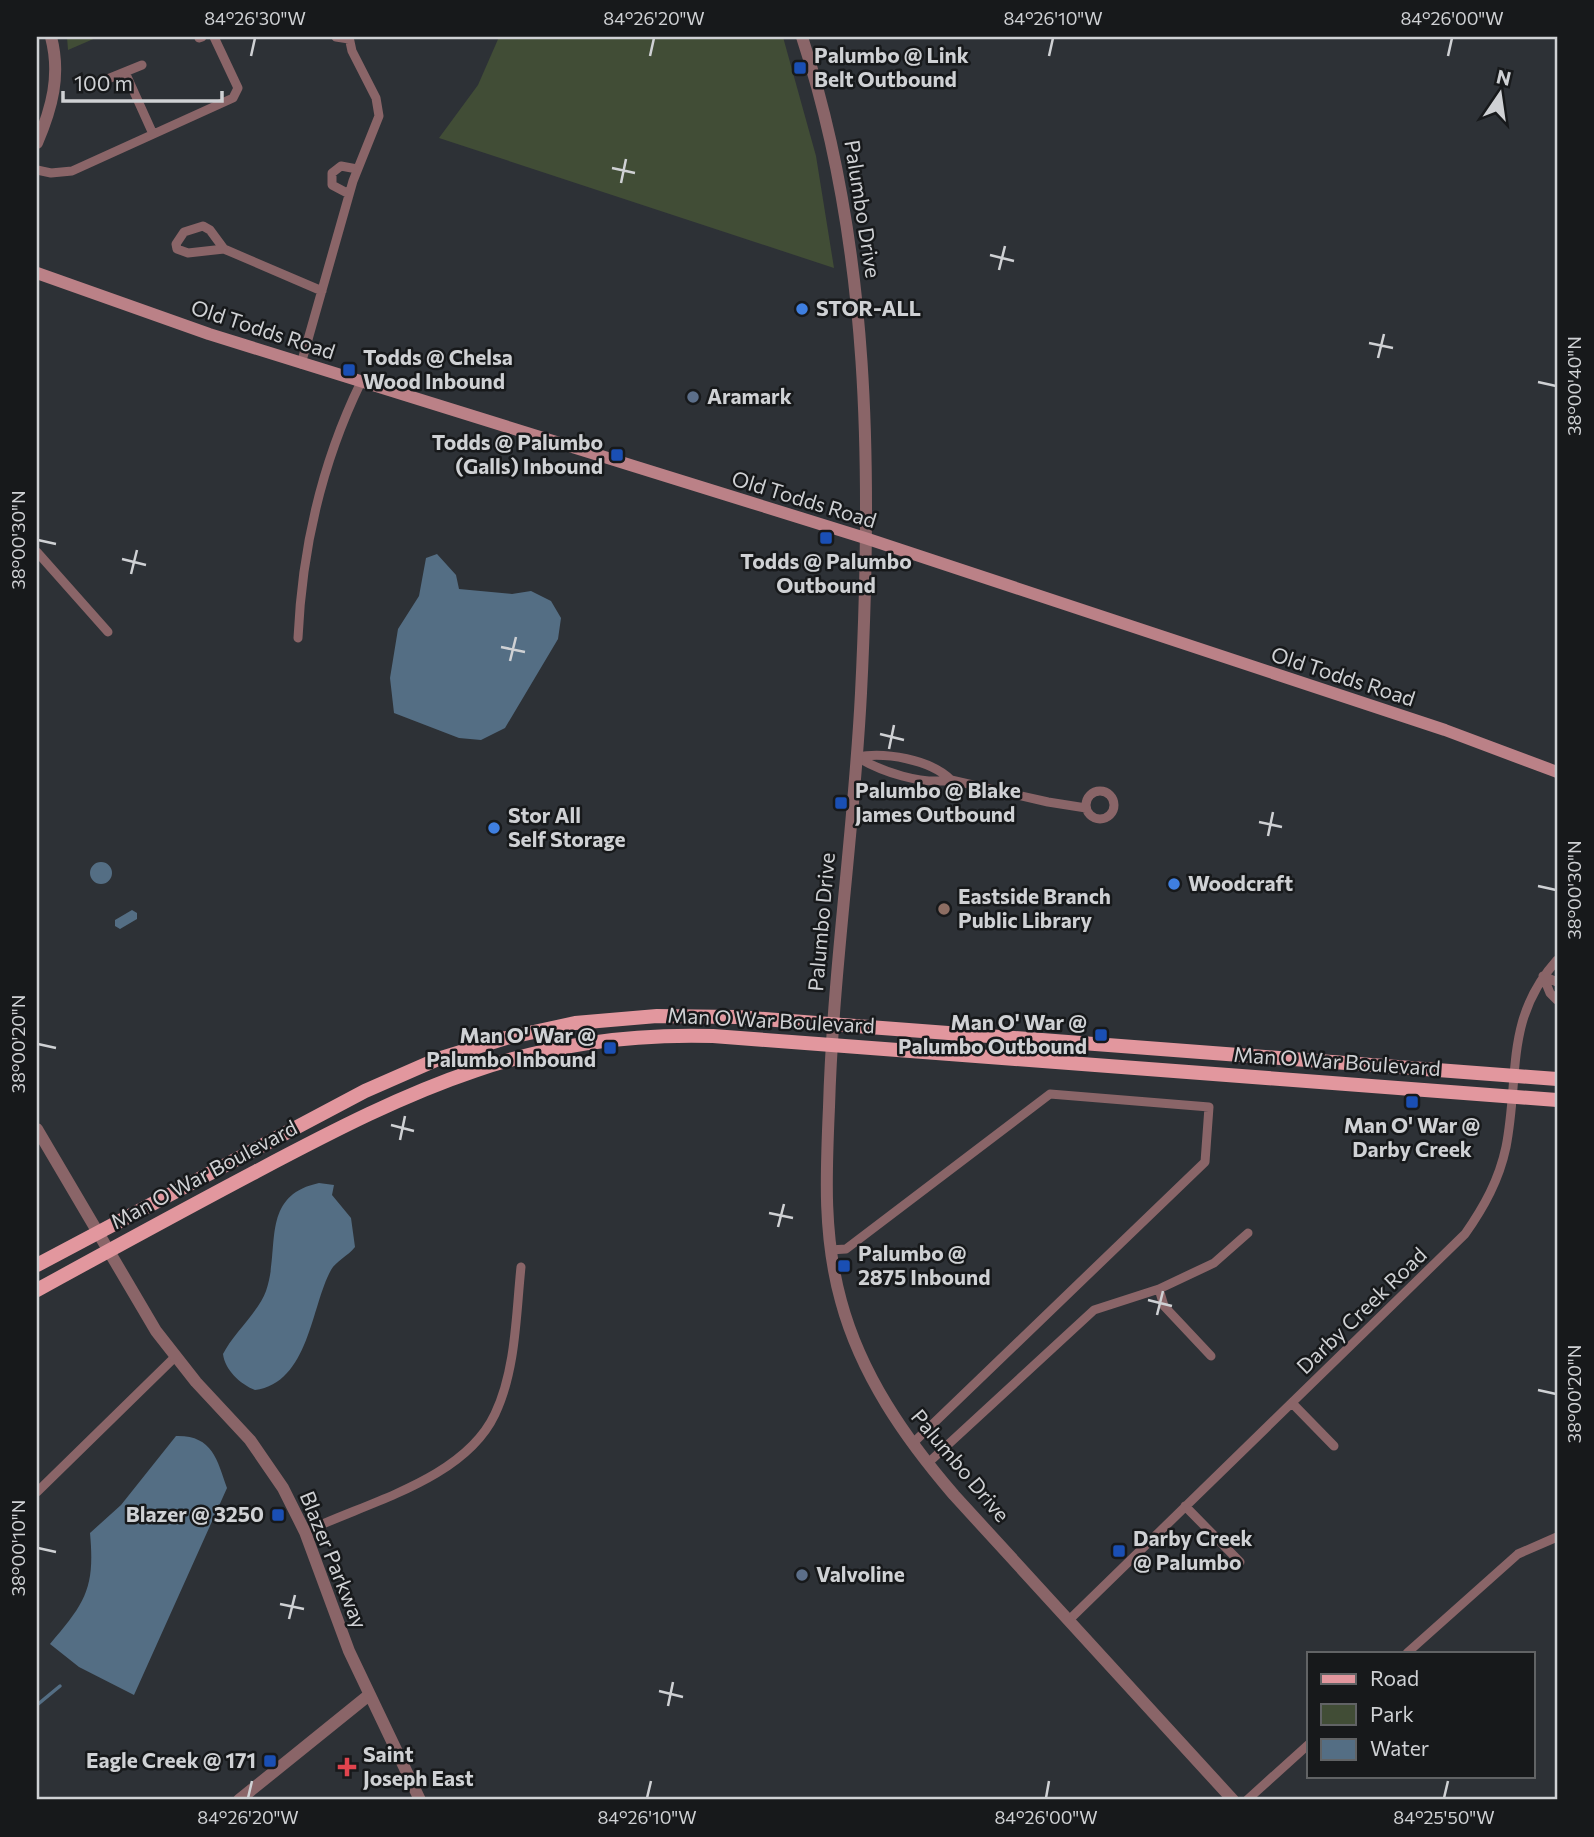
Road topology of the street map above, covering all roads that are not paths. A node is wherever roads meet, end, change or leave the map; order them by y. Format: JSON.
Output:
{"nodes":[{"id":1,"x":51,"y":37,"type":"edge"},
{"id":2,"x":214,"y":37,"type":"edge"},
{"id":3,"x":336,"y":37,"type":"edge"},
{"id":4,"x":802,"y":37,"type":"edge"},
{"id":5,"x":349,"y":38,"type":"edge"},
{"id":6,"x":142,"y":65,"type":"dead end"},
{"id":7,"x":125,"y":72,"type":"junction"},
{"id":8,"x":110,"y":78,"type":"dead end"},
{"id":9,"x":153,"y":134,"type":"junction"},
{"id":10,"x":37,"y":143,"type":"edge"},
{"id":11,"x":357,"y":169,"type":"junction"},
{"id":12,"x":37,"y":170,"type":"edge"},
{"id":13,"x":349,"y":194,"type":"junction"},
{"id":14,"x":224,"y":249,"type":"junction"},
{"id":15,"x":37,"y":273,"type":"edge"},
{"id":16,"x":323,"y":291,"type":"junction"},
{"id":17,"x":301,"y":363,"type":"junction"},
{"id":18,"x":362,"y":382,"type":"junction"},
{"id":19,"x":865,"y":538,"type":"junction"},
{"id":20,"x":37,"y":552,"type":"edge"},
{"id":21,"x":108,"y":632,"type":"dead end"},
{"id":22,"x":298,"y":638,"type":"dead end"},
{"id":23,"x":857,"y":757,"type":"junction"},
{"id":24,"x":1557,"y":772,"type":"edge"},
{"id":25,"x":951,"y":780,"type":"junction"},
{"id":26,"x":1086,"y":808,"type":"dead end"},
{"id":27,"x":1557,"y":960,"type":"edge"},
{"id":28,"x":1543,"y":976,"type":"junction"},
{"id":29,"x":1557,"y":982,"type":"edge"},
{"id":30,"x":1557,"y":1000,"type":"edge"},
{"id":31,"x":832,"y":1023,"type":"junction"},
{"id":32,"x":831,"y":1045,"type":"junction"},
{"id":33,"x":1515,"y":1076,"type":"junction"},
{"id":34,"x":1557,"y":1079,"type":"edge"},
{"id":35,"x":1512,"y":1097,"type":"junction"},
{"id":36,"x":1557,"y":1100,"type":"edge"},
{"id":37,"x":37,"y":1129,"type":"edge"},
{"id":38,"x":98,"y":1232,"type":"junction"},
{"id":39,"x":1248,"y":1233,"type":"dead end"},
{"id":40,"x":109,"y":1250,"type":"junction"},
{"id":41,"x":830,"y":1250,"type":"junction"},
{"id":42,"x":37,"y":1265,"type":"edge"},
{"id":43,"x":521,"y":1267,"type":"dead end"},
{"id":44,"x":1159,"y":1289,"type":"junction"},
{"id":45,"x":37,"y":1290,"type":"edge"},
{"id":46,"x":1211,"y":1356,"type":"dead end"},
{"id":47,"x":175,"y":1357,"type":"junction"},
{"id":48,"x":1293,"y":1403,"type":"junction"},
{"id":49,"x":912,"y":1444,"type":"junction"},
{"id":50,"x":1334,"y":1446,"type":"dead end"},
{"id":51,"x":928,"y":1463,"type":"junction"},
{"id":52,"x":37,"y":1492,"type":"edge"},
{"id":53,"x":1185,"y":1506,"type":"junction"},
{"id":54,"x":305,"y":1532,"type":"junction"},
{"id":55,"x":1557,"y":1537,"type":"edge"},
{"id":56,"x":1240,"y":1562,"type":"dead end"},
{"id":57,"x":1070,"y":1619,"type":"junction"},
{"id":58,"x":1408,"y":1652,"type":"edge"},
{"id":59,"x":369,"y":1695,"type":"junction"},
{"id":60,"x":1307,"y":1746,"type":"edge"},
{"id":61,"x":239,"y":1800,"type":"edge"},
{"id":62,"x":420,"y":1800,"type":"edge"},
{"id":63,"x":1233,"y":1800,"type":"edge"},
{"id":64,"x":1247,"y":1800,"type":"edge"}],
"edges":[{"from":1,"to":10,"type":"street"},
{"from":2,"to":9,"type":"street"},
{"from":3,"to":5,"type":"street"},
{"from":4,"to":19,"type":"street","name":"Palumbo Drive"},
{"from":5,"to":11,"type":"street"},
{"from":6,"to":7,"type":"street"},
{"from":7,"to":8,"type":"street"},
{"from":7,"to":9,"type":"street"},
{"from":9,"to":12,"type":"street"},
{"from":11,"to":13,"type":"street"},
{"from":11,"to":13,"type":"street"},
{"from":13,"to":16,"type":"street"},
{"from":14,"to":14,"type":"street"},
{"from":14,"to":16,"type":"street"},
{"from":15,"to":17,"type":"main road","name":"Old Todds Road"},
{"from":16,"to":17,"type":"street"},
{"from":17,"to":18,"type":"main road","name":"Old Todds Road"},
{"from":18,"to":19,"type":"main road","name":"Old Todds Road"},
{"from":18,"to":22,"type":"street"},
{"from":19,"to":23,"type":"street","name":"Palumbo Drive"},
{"from":19,"to":24,"type":"main road","name":"Old Todds Road"},
{"from":20,"to":21,"type":"street"},
{"from":23,"to":25,"type":"street"},
{"from":23,"to":25,"type":"street"},
{"from":23,"to":31,"type":"street","name":"Palumbo Drive"},
{"from":25,"to":26,"type":"street"},
{"from":27,"to":28,"type":"street","name":"Darby Creek Road"},
{"from":28,"to":29,"type":"street"},
{"from":28,"to":30,"type":"street"},
{"from":28,"to":33,"type":"street","name":"Darby Creek Road"},
{"from":31,"to":32,"type":"street","name":"Palumbo Drive"},
{"from":31,"to":33,"type":"main road","name":"Man O War Boulevard"},
{"from":31,"to":38,"type":"main road","name":"Man O War Boulevard"},
{"from":32,"to":35,"type":"main road","name":"Man O War Boulevard"},
{"from":32,"to":40,"type":"main road","name":"Man O War Boulevard"},
{"from":32,"to":41,"type":"street","name":"Palumbo Drive"},
{"from":33,"to":34,"type":"main road","name":"Man O War Boulevard"},
{"from":33,"to":35,"type":"street","name":"Darby Creek Road"},
{"from":35,"to":36,"type":"main road","name":"Man O War Boulevard"},
{"from":35,"to":48,"type":"street","name":"Darby Creek Road"},
{"from":37,"to":38,"type":"street","name":"Blazer Parkway"},
{"from":38,"to":40,"type":"street","name":"Blazer Parkway"},
{"from":38,"to":42,"type":"main road","name":"Man O War Boulevard"},
{"from":39,"to":44,"type":"street"},
{"from":40,"to":45,"type":"main road","name":"Man O War Boulevard"},
{"from":40,"to":47,"type":"street","name":"Blazer Parkway"},
{"from":41,"to":49,"type":"street","name":"Palumbo Drive"},
{"from":41,"to":49,"type":"street"},
{"from":43,"to":54,"type":"street"},
{"from":44,"to":46,"type":"street"},
{"from":44,"to":51,"type":"street"},
{"from":47,"to":52,"type":"street"},
{"from":47,"to":54,"type":"street","name":"Blazer Parkway"},
{"from":48,"to":50,"type":"street"},
{"from":48,"to":53,"type":"street","name":"Darby Creek Road"},
{"from":49,"to":51,"type":"street","name":"Palumbo Drive"},
{"from":51,"to":57,"type":"street","name":"Palumbo Drive"},
{"from":53,"to":56,"type":"street"},
{"from":53,"to":57,"type":"street","name":"Darby Creek Road"},
{"from":54,"to":59,"type":"street","name":"Blazer Parkway"},
{"from":55,"to":58,"type":"street"},
{"from":57,"to":63,"type":"street","name":"Palumbo Drive"},
{"from":59,"to":61,"type":"street"},
{"from":59,"to":62,"type":"street","name":"Blazer Parkway"},
{"from":60,"to":64,"type":"street"}]}
